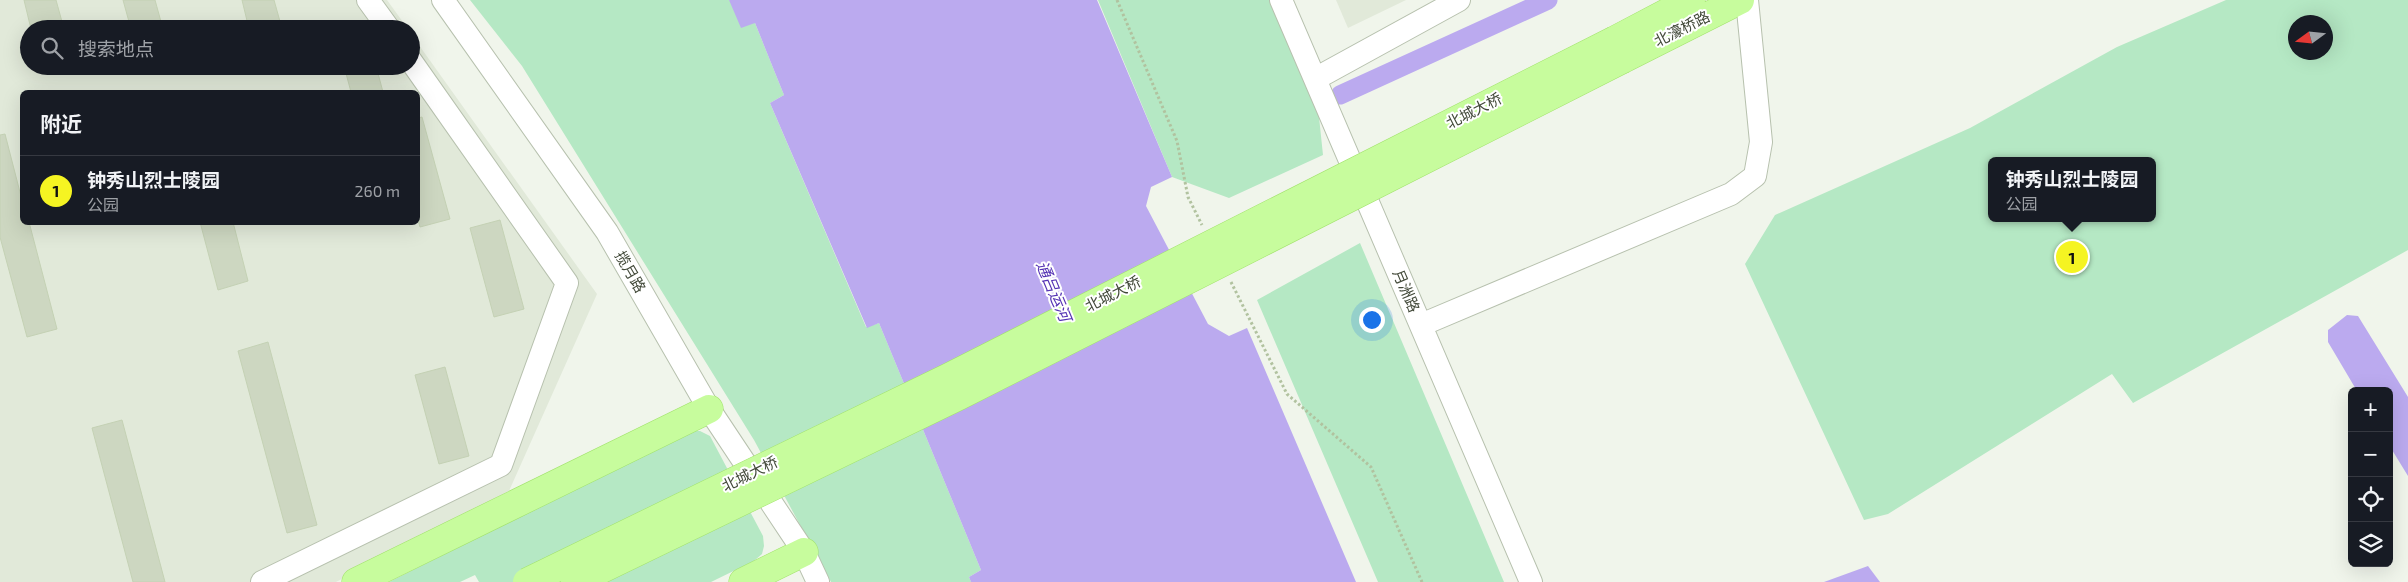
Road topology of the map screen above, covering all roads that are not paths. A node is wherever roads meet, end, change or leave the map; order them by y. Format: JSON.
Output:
{"nodes":[{"id":1,"x":368,"y":0,"type":"edge"},
{"id":2,"x":442,"y":0,"type":"edge"},
{"id":3,"x":1280,"y":0,"type":"edge"},
{"id":4,"x":1459,"y":0,"type":"edge"},
{"id":5,"x":1691,"y":0,"type":"edge"},
{"id":6,"x":1740,"y":0,"type":"edge"},
{"id":7,"x":1747,"y":0,"type":"edge"},
{"id":8,"x":382,"y":20,"type":"edge"},
{"id":9,"x":1619,"y":50,"type":"junction"},
{"id":10,"x":420,"y":74,"type":"edge"},
{"id":11,"x":1315,"y":79,"type":"junction"},
{"id":12,"x":1421,"y":325,"type":"junction"},
{"id":13,"x":709,"y":410,"type":"junction"},
{"id":14,"x":804,"y":552,"type":"junction"},
{"id":15,"x":262,"y":582,"type":"edge"},
{"id":16,"x":356,"y":582,"type":"edge"},
{"id":17,"x":527,"y":582,"type":"edge"},
{"id":18,"x":575,"y":582,"type":"edge"},
{"id":19,"x":743,"y":582,"type":"edge"},
{"id":20,"x":818,"y":582,"type":"edge"},
{"id":21,"x":1531,"y":582,"type":"edge"}],
"edges":[{"from":1,"to":8,"type":"street"},
{"from":2,"to":13,"type":"street","name":"揽月路"},
{"from":3,"to":11,"type":"street","name":"月洲路"},
{"from":4,"to":11,"type":"street"},
{"from":5,"to":9,"type":"main road","name":"北濠桥路"},
{"from":6,"to":9,"type":"main road","name":"北濠桥路"},
{"from":7,"to":12,"type":"street"},
{"from":9,"to":17,"type":"main road","name":"北城大桥","bridge":true},
{"from":9,"to":18,"type":"main road","name":"北城大桥","bridge":true},
{"from":10,"to":15,"type":"street"},
{"from":11,"to":12,"type":"street","name":"月洲路"},
{"from":12,"to":21,"type":"street","name":"月洲路"},
{"from":13,"to":14,"type":"street","name":"揽月路"},
{"from":13,"to":16,"type":"main road"},
{"from":14,"to":19,"type":"main road"},
{"from":14,"to":20,"type":"street","name":"揽月路"}]}
